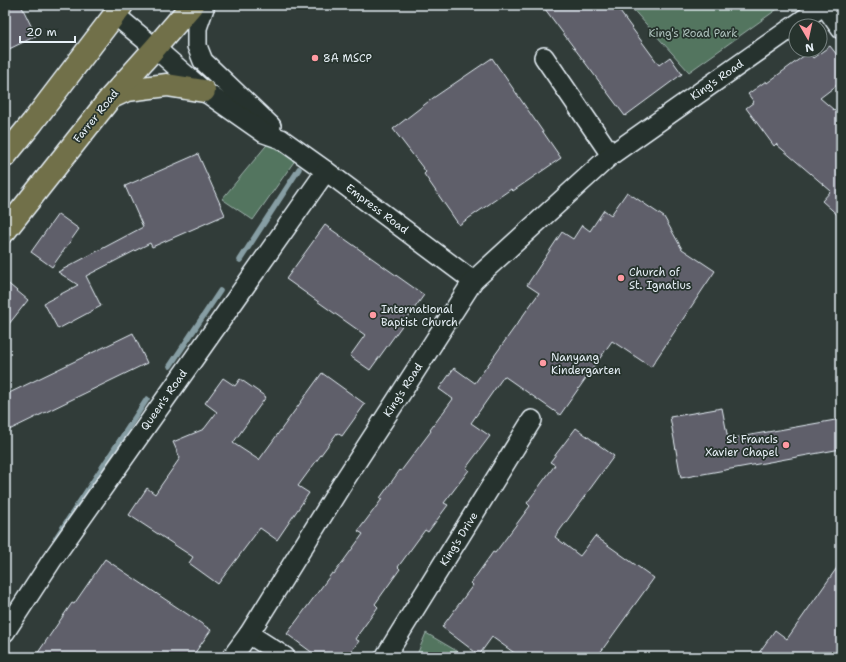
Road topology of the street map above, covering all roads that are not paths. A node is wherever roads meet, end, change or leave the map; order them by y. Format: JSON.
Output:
{"nodes":[{"id":1,"x":192,"y":5,"type":"edge"},
{"id":2,"x":205,"y":5,"type":"edge"},
{"id":3,"x":824,"y":5,"type":"edge"},
{"id":4,"x":119,"y":10,"type":"edge"},
{"id":5,"x":841,"y":29,"type":"edge"},
{"id":6,"x":155,"y":48,"type":"junction"},
{"id":7,"x":544,"y":57,"type":"dead end"},
{"id":8,"x":204,"y":91,"type":"junction"},
{"id":9,"x":111,"y":97,"type":"junction"},
{"id":10,"x":281,"y":139,"type":"junction"},
{"id":11,"x":611,"y":155,"type":"junction"},
{"id":12,"x":5,"y":156,"type":"edge"},
{"id":13,"x":326,"y":171,"type":"junction"},
{"id":14,"x":5,"y":231,"type":"edge"},
{"id":15,"x":473,"y":281,"type":"junction"},
{"id":16,"x":532,"y":420,"type":"dead end"},
{"id":17,"x":5,"y":632,"type":"edge"},
{"id":18,"x":249,"y":634,"type":"junction"},
{"id":19,"x":232,"y":657,"type":"edge"},
{"id":20,"x":284,"y":657,"type":"edge"},
{"id":21,"x":385,"y":657,"type":"edge"}],
"edges":[{"from":1,"to":6,"type":"highway","name":"Farrer Road"},
{"from":2,"to":10,"type":"street","name":"Empress Road"},
{"from":3,"to":5,"type":"street"},
{"from":3,"to":11,"type":"street","name":"King's Road"},
{"from":4,"to":6,"type":"street","name":"Empress Road"},
{"from":4,"to":12,"type":"highway"},
{"from":6,"to":8,"type":"street","name":"Empress Road"},
{"from":6,"to":9,"type":"highway","name":"Farrer Road"},
{"from":7,"to":11,"type":"street"},
{"from":8,"to":9,"type":"highway"},
{"from":8,"to":10,"type":"street","name":"Empress Road"},
{"from":9,"to":14,"type":"highway","name":"Farrer Road"},
{"from":10,"to":13,"type":"street","name":"Empress Road"},
{"from":11,"to":15,"type":"street","name":"King's Road"},
{"from":13,"to":15,"type":"street","name":"Empress Road"},
{"from":13,"to":17,"type":"street","name":"Queen's Road"},
{"from":15,"to":18,"type":"street","name":"King's Road"},
{"from":16,"to":21,"type":"street","name":"King's Drive"},
{"from":18,"to":19,"type":"street","name":"King's Road"},
{"from":18,"to":20,"type":"street"}]}
